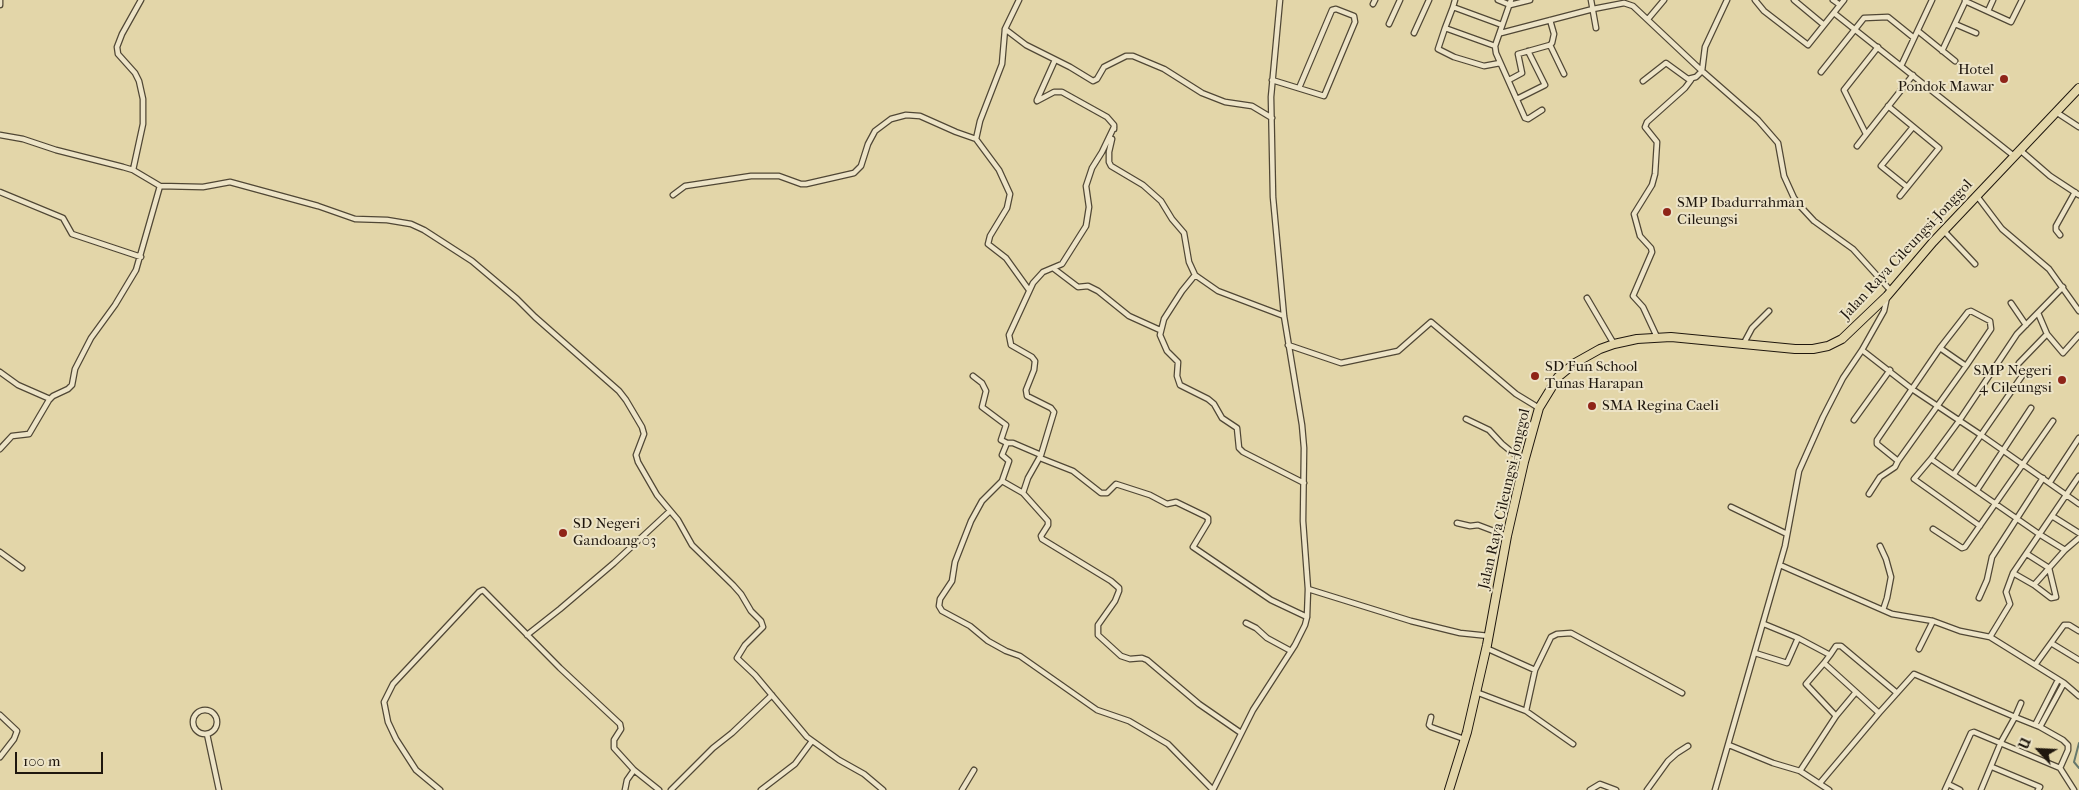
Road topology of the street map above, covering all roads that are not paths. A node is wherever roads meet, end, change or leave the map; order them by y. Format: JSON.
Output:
{"nodes":[{"id":1,"x":0,"y":0,"type":"edge"},
{"id":2,"x":142,"y":0,"type":"edge"},
{"id":3,"x":1019,"y":0,"type":"edge"},
{"id":4,"x":1280,"y":0,"type":"edge"},
{"id":5,"x":1400,"y":0,"type":"edge"},
{"id":6,"x":1429,"y":0,"type":"edge"},
{"id":7,"x":1456,"y":0,"type":"edge"},
{"id":8,"x":1498,"y":0,"type":"edge"},
{"id":9,"x":1530,"y":0,"type":"edge"},
{"id":10,"x":1591,"y":0,"type":"edge"},
{"id":11,"x":1663,"y":0,"type":"edge"},
{"id":12,"x":1727,"y":0,"type":"edge"},
{"id":13,"x":1756,"y":0,"type":"edge"},
{"id":14,"x":1794,"y":0,"type":"edge"},
{"id":15,"x":1833,"y":0,"type":"edge"},
{"id":16,"x":1844,"y":0,"type":"edge"},
{"id":17,"x":1932,"y":0,"type":"edge"},
{"id":18,"x":1966,"y":0,"type":"edge"},
{"id":19,"x":1993,"y":0,"type":"edge"},
{"id":20,"x":2022,"y":0,"type":"edge"},
{"id":21,"x":1510,"y":2,"type":"edge"},
{"id":22,"x":0,"y":5,"type":"edge"},
{"id":23,"x":1840,"y":5,"type":"junction"},
{"id":24,"x":1453,"y":7,"type":"junction"},
{"id":25,"x":1593,"y":9,"type":"junction"},
{"id":26,"x":1988,"y":11,"type":"junction"},
{"id":27,"x":1834,"y":13,"type":"junction"},
{"id":28,"x":1648,"y":19,"type":"junction"},
{"id":29,"x":1550,"y":20,"type":"junction"},
{"id":30,"x":1389,"y":24,"type":"dead end"},
{"id":31,"x":1955,"y":24,"type":"junction"},
{"id":32,"x":1502,"y":25,"type":"junction"},
{"id":33,"x":1824,"y":25,"type":"junction"},
{"id":34,"x":1445,"y":28,"type":"junction"},
{"id":35,"x":1596,"y":28,"type":"dead end"},
{"id":36,"x":1005,"y":29,"type":"junction"},
{"id":37,"x":1855,"y":29,"type":"junction"},
{"id":38,"x":1918,"y":31,"type":"junction"},
{"id":39,"x":1414,"y":32,"type":"dead end"},
{"id":40,"x":1500,"y":32,"type":"junction"},
{"id":41,"x":1976,"y":33,"type":"dead end"},
{"id":42,"x":1914,"y":38,"type":"junction"},
{"id":43,"x":1550,"y":45,"type":"junction"},
{"id":44,"x":1495,"y":46,"type":"junction"},
{"id":45,"x":1878,"y":47,"type":"junction"},
{"id":46,"x":1528,"y":51,"type":"junction"},
{"id":47,"x":1942,"y":51,"type":"junction"},
{"id":48,"x":1055,"y":60,"type":"junction"},
{"id":49,"x":1955,"y":61,"type":"dead end"},
{"id":50,"x":1500,"y":64,"type":"junction"},
{"id":51,"x":1901,"y":66,"type":"junction"},
{"id":52,"x":1702,"y":71,"type":"junction"},
{"id":53,"x":1821,"y":72,"type":"dead end"},
{"id":54,"x":1564,"y":74,"type":"dead end"},
{"id":55,"x":1913,"y":76,"type":"junction"},
{"id":56,"x":1272,"y":80,"type":"junction"},
{"id":57,"x":1509,"y":80,"type":"junction"},
{"id":58,"x":1691,"y":80,"type":"junction"},
{"id":59,"x":1643,"y":81,"type":"dead end"},
{"id":60,"x":1299,"y":88,"type":"junction"},
{"id":61,"x":2079,"y":88,"type":"edge"},
{"id":62,"x":1517,"y":99,"type":"junction"},
{"id":63,"x":1888,"y":106,"type":"junction"},
{"id":64,"x":1542,"y":110,"type":"dead end"},
{"id":65,"x":2055,"y":111,"type":"junction"},
{"id":66,"x":1272,"y":118,"type":"junction"},
{"id":67,"x":1913,"y":127,"type":"junction"},
{"id":68,"x":2079,"y":127,"type":"edge"},
{"id":69,"x":1114,"y":128,"type":"junction"},
{"id":70,"x":1866,"y":134,"type":"junction"},
{"id":71,"x":0,"y":135,"type":"edge"},
{"id":72,"x":976,"y":139,"type":"junction"},
{"id":73,"x":1857,"y":146,"type":"dead end"},
{"id":74,"x":2020,"y":150,"type":"junction"},
{"id":75,"x":2014,"y":156,"type":"junction"},
{"id":76,"x":133,"y":170,"type":"junction"},
{"id":77,"x":160,"y":186,"type":"junction"},
{"id":78,"x":1907,"y":187,"type":"junction"},
{"id":79,"x":0,"y":192,"type":"edge"},
{"id":80,"x":2077,"y":194,"type":"edge"},
{"id":81,"x":673,"y":195,"type":"dead end"},
{"id":82,"x":1900,"y":196,"type":"dead end"},
{"id":83,"x":1977,"y":196,"type":"junction"},
{"id":84,"x":1944,"y":231,"type":"junction"},
{"id":85,"x":2060,"y":235,"type":"dead end"},
{"id":86,"x":140,"y":257,"type":"junction"},
{"id":87,"x":1975,"y":264,"type":"dead end"},
{"id":88,"x":1053,"y":268,"type":"junction"},
{"id":89,"x":1195,"y":275,"type":"junction"},
{"id":90,"x":2063,"y":288,"type":"junction"},
{"id":91,"x":1029,"y":290,"type":"junction"},
{"id":92,"x":1889,"y":293,"type":"junction"},
{"id":93,"x":1587,"y":298,"type":"dead end"},
{"id":94,"x":2011,"y":303,"type":"dead end"},
{"id":95,"x":1769,"y":311,"type":"dead end"},
{"id":96,"x":2079,"y":311,"type":"edge"},
{"id":97,"x":2038,"y":313,"type":"junction"},
{"id":98,"x":1284,"y":316,"type":"junction"},
{"id":99,"x":2026,"y":325,"type":"junction"},
{"id":100,"x":1160,"y":330,"type":"junction"},
{"id":101,"x":2047,"y":334,"type":"junction"},
{"id":102,"x":2079,"y":335,"type":"edge"},
{"id":103,"x":1657,"y":337,"type":"junction"},
{"id":104,"x":1744,"y":343,"type":"junction"},
{"id":105,"x":1614,"y":344,"type":"junction"},
{"id":106,"x":1288,"y":345,"type":"junction"},
{"id":107,"x":1940,"y":348,"type":"junction"},
{"id":108,"x":1862,"y":350,"type":"junction"},
{"id":109,"x":2020,"y":363,"type":"dead end"},
{"id":110,"x":1966,"y":366,"type":"junction"},
{"id":111,"x":1890,"y":370,"type":"junction"},
{"id":112,"x":0,"y":372,"type":"edge"},
{"id":113,"x":973,"y":376,"type":"dead end"},
{"id":114,"x":2022,"y":376,"type":"dead end"},
{"id":115,"x":1912,"y":389,"type":"junction"},
{"id":116,"x":50,"y":399,"type":"junction"},
{"id":117,"x":1937,"y":406,"type":"junction"},
{"id":118,"x":1539,"y":408,"type":"junction"},
{"id":119,"x":2031,"y":408,"type":"dead end"},
{"id":120,"x":1466,"y":419,"type":"dead end"},
{"id":121,"x":1854,"y":420,"type":"dead end"},
{"id":122,"x":1959,"y":421,"type":"junction"},
{"id":123,"x":2053,"y":422,"type":"dead end"},
{"id":124,"x":1982,"y":434,"type":"junction"},
{"id":125,"x":2079,"y":438,"type":"edge"},
{"id":126,"x":1007,"y":443,"type":"junction"},
{"id":127,"x":0,"y":449,"type":"edge"},
{"id":128,"x":2003,"y":450,"type":"junction"},
{"id":129,"x":1040,"y":456,"type":"junction"},
{"id":130,"x":1932,"y":459,"type":"junction"},
{"id":131,"x":1898,"y":461,"type":"junction"},
{"id":132,"x":1524,"y":462,"type":"junction"},
{"id":133,"x":2023,"y":464,"type":"junction"},
{"id":134,"x":1954,"y":474,"type":"junction"},
{"id":135,"x":2079,"y":476,"type":"edge"},
{"id":136,"x":2043,"y":478,"type":"junction"},
{"id":137,"x":1002,"y":481,"type":"junction"},
{"id":138,"x":2050,"y":482,"type":"junction"},
{"id":139,"x":1304,"y":484,"type":"junction"},
{"id":140,"x":1977,"y":490,"type":"junction"},
{"id":141,"x":1023,"y":493,"type":"junction"},
{"id":142,"x":1869,"y":494,"type":"dead end"},
{"id":143,"x":2066,"y":494,"type":"junction"},
{"id":144,"x":1996,"y":503,"type":"junction"},
{"id":145,"x":2079,"y":504,"type":"edge"},
{"id":146,"x":1731,"y":507,"type":"dead end"},
{"id":147,"x":670,"y":511,"type":"junction"},
{"id":148,"x":2052,"y":516,"type":"junction"},
{"id":149,"x":2018,"y":519,"type":"junction"},
{"id":150,"x":1458,"y":523,"type":"dead end"},
{"id":151,"x":1980,"y":526,"type":"junction"},
{"id":152,"x":1933,"y":529,"type":"dead end"},
{"id":153,"x":2079,"y":533,"type":"edge"},
{"id":154,"x":1787,"y":534,"type":"junction"},
{"id":155,"x":2039,"y":534,"type":"junction"},
{"id":156,"x":1507,"y":536,"type":"junction"},
{"id":157,"x":2079,"y":538,"type":"edge"},
{"id":158,"x":1880,"y":546,"type":"dead end"},
{"id":159,"x":2065,"y":550,"type":"junction"},
{"id":160,"x":2,"y":554,"type":"edge"},
{"id":161,"x":2027,"y":554,"type":"junction"},
{"id":162,"x":0,"y":560,"type":"edge"},
{"id":163,"x":1780,"y":565,"type":"junction"},
{"id":164,"x":22,"y":568,"type":"dead end"},
{"id":165,"x":2049,"y":568,"type":"junction"},
{"id":166,"x":2014,"y":573,"type":"junction"},
{"id":167,"x":2034,"y":585,"type":"junction"},
{"id":168,"x":1308,"y":589,"type":"junction"},
{"id":169,"x":1979,"y":598,"type":"dead end"},
{"id":170,"x":1883,"y":610,"type":"junction"},
{"id":171,"x":1307,"y":618,"type":"junction"},
{"id":172,"x":1933,"y":621,"type":"junction"},
{"id":173,"x":1246,"y":623,"type":"dead end"},
{"id":174,"x":1764,"y":624,"type":"junction"},
{"id":175,"x":2079,"y":632,"type":"edge"},
{"id":176,"x":526,"y":635,"type":"junction"},
{"id":177,"x":1489,"y":636,"type":"junction"},
{"id":178,"x":1990,"y":637,"type":"junction"},
{"id":179,"x":1798,"y":638,"type":"junction"},
{"id":180,"x":2052,"y":643,"type":"junction"},
{"id":181,"x":1486,"y":648,"type":"junction"},
{"id":182,"x":1920,"y":649,"type":"dead end"},
{"id":183,"x":1291,"y":651,"type":"junction"},
{"id":184,"x":1755,"y":653,"type":"junction"},
{"id":185,"x":1830,"y":654,"type":"junction"},
{"id":186,"x":2079,"y":660,"type":"edge"},
{"id":187,"x":1824,"y":663,"type":"junction"},
{"id":188,"x":2035,"y":665,"type":"junction"},
{"id":189,"x":1535,"y":670,"type":"junction"},
{"id":190,"x":2058,"y":680,"type":"junction"},
{"id":191,"x":2064,"y":683,"type":"junction"},
{"id":192,"x":1476,"y":692,"type":"junction"},
{"id":193,"x":1856,"y":692,"type":"junction"},
{"id":194,"x":1682,"y":693,"type":"dead end"},
{"id":195,"x":1898,"y":694,"type":"junction"},
{"id":196,"x":2079,"y":695,"type":"edge"},
{"id":197,"x":772,"y":696,"type":"junction"},
{"id":198,"x":2021,"y":702,"type":"dead end"},
{"id":199,"x":1526,"y":711,"type":"junction"},
{"id":200,"x":1879,"y":713,"type":"junction"},
{"id":201,"x":0,"y":715,"type":"edge"},
{"id":202,"x":1836,"y":716,"type":"junction"},
{"id":203,"x":1431,"y":717,"type":"dead end"},
{"id":204,"x":2015,"y":717,"type":"junction"},
{"id":205,"x":2035,"y":725,"type":"junction"},
{"id":206,"x":2040,"y":727,"type":"junction"},
{"id":207,"x":1241,"y":733,"type":"junction"},
{"id":208,"x":207,"y":734,"type":"junction"},
{"id":209,"x":1464,"y":739,"type":"junction"},
{"id":210,"x":812,"y":741,"type":"junction"},
{"id":211,"x":2001,"y":742,"type":"junction"},
{"id":212,"x":1573,"y":744,"type":"dead end"},
{"id":213,"x":1729,"y":745,"type":"junction"},
{"id":214,"x":1688,"y":746,"type":"dead end"},
{"id":215,"x":0,"y":757,"type":"edge"},
{"id":216,"x":1992,"y":767,"type":"junction"},
{"id":217,"x":2060,"y":768,"type":"junction"},
{"id":218,"x":634,"y":770,"type":"junction"},
{"id":219,"x":974,"y":770,"type":"dead end"},
{"id":220,"x":1800,"y":771,"type":"junction"},
{"id":221,"x":1820,"y":783,"type":"junction"},
{"id":222,"x":1948,"y":784,"type":"junction"},
{"id":223,"x":2041,"y":789,"type":"edge"},
{"id":224,"x":219,"y":790,"type":"edge"},
{"id":225,"x":440,"y":790,"type":"edge"},
{"id":226,"x":625,"y":790,"type":"edge"},
{"id":227,"x":659,"y":790,"type":"edge"},
{"id":228,"x":671,"y":790,"type":"edge"},
{"id":229,"x":761,"y":790,"type":"edge"},
{"id":230,"x":883,"y":790,"type":"edge"},
{"id":231,"x":962,"y":790,"type":"edge"},
{"id":232,"x":1449,"y":790,"type":"edge"},
{"id":233,"x":1590,"y":790,"type":"edge"},
{"id":234,"x":1616,"y":790,"type":"edge"},
{"id":235,"x":1647,"y":790,"type":"edge"},
{"id":236,"x":1715,"y":790,"type":"edge"},
{"id":237,"x":1829,"y":790,"type":"edge"},
{"id":238,"x":1945,"y":790,"type":"edge"},
{"id":239,"x":1960,"y":790,"type":"edge"},
{"id":240,"x":1981,"y":790,"type":"edge"},
{"id":241,"x":2074,"y":790,"type":"edge"}],
"edges":[{"from":1,"to":22,"type":"street"},
{"from":2,"to":76,"type":"street"},
{"from":3,"to":36,"type":"street"},
{"from":4,"to":56,"type":"street"},
{"from":5,"to":30,"type":"street"},
{"from":6,"to":39,"type":"street"},
{"from":7,"to":24,"type":"street"},
{"from":8,"to":21,"type":"street"},
{"from":9,"to":21,"type":"street"},
{"from":10,"to":25,"type":"street"},
{"from":11,"to":28,"type":"street"},
{"from":12,"to":52,"type":"street"},
{"from":13,"to":33,"type":"street"},
{"from":14,"to":33,"type":"street"},
{"from":15,"to":23,"type":"street"},
{"from":16,"to":23,"type":"street"},
{"from":17,"to":38,"type":"street"},
{"from":18,"to":26,"type":"street"},
{"from":18,"to":31,"type":"street"},
{"from":19,"to":26,"type":"street"},
{"from":20,"to":26,"type":"street"},
{"from":21,"to":32,"type":"street"},
{"from":23,"to":27,"type":"street"},
{"from":24,"to":32,"type":"street"},
{"from":24,"to":34,"type":"street"},
{"from":25,"to":28,"type":"street"},
{"from":25,"to":29,"type":"street"},
{"from":25,"to":35,"type":"street"},
{"from":27,"to":33,"type":"street"},
{"from":27,"to":37,"type":"street"},
{"from":28,"to":52,"type":"street"},
{"from":29,"to":40,"type":"street"},
{"from":29,"to":43,"type":"street"},
{"from":31,"to":41,"type":"street"},
{"from":31,"to":47,"type":"street"},
{"from":32,"to":40,"type":"street"},
{"from":34,"to":44,"type":"street"},
{"from":34,"to":50,"type":"street"},
{"from":36,"to":48,"type":"street"},
{"from":36,"to":72,"type":"street"},
{"from":37,"to":42,"type":"street"},
{"from":37,"to":45,"type":"street"},
{"from":37,"to":53,"type":"street"},
{"from":38,"to":42,"type":"street"},
{"from":38,"to":47,"type":"street"},
{"from":40,"to":44,"type":"street"},
{"from":42,"to":51,"type":"street"},
{"from":43,"to":46,"type":"street"},
{"from":43,"to":54,"type":"street"},
{"from":44,"to":50,"type":"street"},
{"from":45,"to":51,"type":"street"},
{"from":45,"to":70,"type":"street"},
{"from":46,"to":57,"type":"street"},
{"from":46,"to":62,"type":"street"},
{"from":47,"to":49,"type":"street"},
{"from":48,"to":66,"type":"street"},
{"from":48,"to":69,"type":"street"},
{"from":50,"to":57,"type":"street"},
{"from":51,"to":55,"type":"street"},
{"from":52,"to":58,"type":"street"},
{"from":52,"to":92,"type":"street"},
{"from":55,"to":63,"type":"street"},
{"from":55,"to":75,"type":"street"},
{"from":56,"to":60,"type":"street"},
{"from":56,"to":66,"type":"street"},
{"from":57,"to":62,"type":"street"},
{"from":58,"to":59,"type":"street"},
{"from":58,"to":103,"type":"street"},
{"from":60,"to":60,"type":"street"},
{"from":61,"to":65,"type":"main road","name":"Jalan Raya Cileungsi-Jonggol"},
{"from":62,"to":64,"type":"street"},
{"from":63,"to":67,"type":"street"},
{"from":63,"to":70,"type":"street"},
{"from":65,"to":68,"type":"street"},
{"from":65,"to":74,"type":"main road","name":"Jalan Raya Cileungsi-Jonggol"},
{"from":66,"to":98,"type":"street"},
{"from":67,"to":78,"type":"street"},
{"from":67,"to":78,"type":"street"},
{"from":69,"to":88,"type":"street"},
{"from":69,"to":89,"type":"street"},
{"from":70,"to":73,"type":"street"},
{"from":71,"to":76,"type":"street"},
{"from":72,"to":81,"type":"street"},
{"from":72,"to":91,"type":"street"},
{"from":74,"to":75,"type":"main road","name":"Jalan Raya Cileungsi-Jonggol"},
{"from":74,"to":80,"type":"street"},
{"from":75,"to":83,"type":"main road","name":"Jalan Raya Cileungsi-Jonggol"},
{"from":76,"to":77,"type":"street"},
{"from":77,"to":86,"type":"street"},
{"from":77,"to":147,"type":"street"},
{"from":78,"to":82,"type":"street"},
{"from":79,"to":86,"type":"street"},
{"from":80,"to":85,"type":"street"},
{"from":83,"to":84,"type":"main road","name":"Jalan Raya Cileungsi-Jonggol"},
{"from":83,"to":90,"type":"street"},
{"from":84,"to":87,"type":"street"},
{"from":84,"to":92,"type":"main road","name":"Jalan Raya Cileungsi-Jonggol"},
{"from":86,"to":116,"type":"street"},
{"from":88,"to":91,"type":"street"},
{"from":88,"to":100,"type":"street"},
{"from":89,"to":98,"type":"street"},
{"from":89,"to":100,"type":"street"},
{"from":90,"to":96,"type":"street"},
{"from":90,"to":97,"type":"street"},
{"from":91,"to":129,"type":"street"},
{"from":92,"to":104,"type":"main road","name":"Jalan Raya Cileungsi-Jonggol"},
{"from":92,"to":108,"type":"street"},
{"from":93,"to":105,"type":"street"},
{"from":94,"to":99,"type":"street"},
{"from":95,"to":104,"type":"street"},
{"from":97,"to":99,"type":"street"},
{"from":97,"to":101,"type":"street"},
{"from":98,"to":106,"type":"street"},
{"from":99,"to":122,"type":"street"},
{"from":100,"to":139,"type":"street"},
{"from":101,"to":102,"type":"street"},
{"from":101,"to":109,"type":"street"},
{"from":103,"to":104,"type":"main road","name":"Jalan Raya Cileungsi-Jonggol"},
{"from":103,"to":105,"type":"main road","name":"Jalan Raya Cileungsi-Jonggol"},
{"from":105,"to":118,"type":"main road","name":"Jalan Raya Cileungsi-Jonggol"},
{"from":106,"to":118,"type":"street"},
{"from":106,"to":139,"type":"street"},
{"from":107,"to":110,"type":"street"},
{"from":107,"to":110,"type":"street"},
{"from":107,"to":115,"type":"street"},
{"from":108,"to":111,"type":"street"},
{"from":108,"to":154,"type":"street"},
{"from":110,"to":117,"type":"street"},
{"from":111,"to":115,"type":"street"},
{"from":111,"to":121,"type":"street"},
{"from":112,"to":116,"type":"street"},
{"from":113,"to":126,"type":"street"},
{"from":114,"to":124,"type":"street"},
{"from":115,"to":117,"type":"street"},
{"from":115,"to":131,"type":"street"},
{"from":116,"to":127,"type":"street"},
{"from":117,"to":122,"type":"street"},
{"from":117,"to":131,"type":"street"},
{"from":118,"to":132,"type":"main road","name":"Jalan Raya Cileungsi-Jonggol"},
{"from":119,"to":128,"type":"street"},
{"from":120,"to":132,"type":"street"},
{"from":122,"to":124,"type":"street"},
{"from":122,"to":130,"type":"street"},
{"from":123,"to":133,"type":"street"},
{"from":124,"to":128,"type":"street"},
{"from":124,"to":134,"type":"street"},
{"from":125,"to":138,"type":"street"},
{"from":126,"to":129,"type":"street"},
{"from":126,"to":137,"type":"street"},
{"from":128,"to":133,"type":"street"},
{"from":128,"to":140,"type":"street"},
{"from":129,"to":141,"type":"street"},
{"from":129,"to":171,"type":"street"},
{"from":130,"to":134,"type":"street"},
{"from":130,"to":151,"type":"street"},
{"from":131,"to":142,"type":"street"},
{"from":132,"to":156,"type":"main road","name":"Jalan Raya Cileungsi-Jonggol"},
{"from":133,"to":136,"type":"street"},
{"from":133,"to":144,"type":"street"},
{"from":134,"to":140,"type":"street"},
{"from":135,"to":143,"type":"street"},
{"from":136,"to":138,"type":"street"},
{"from":136,"to":149,"type":"street"},
{"from":137,"to":141,"type":"street"},
{"from":137,"to":207,"type":"street"},
{"from":138,"to":143,"type":"street"},
{"from":139,"to":168,"type":"street"},
{"from":140,"to":144,"type":"street"},
{"from":141,"to":207,"type":"street"},
{"from":143,"to":145,"type":"street"},
{"from":143,"to":148,"type":"street"},
{"from":144,"to":149,"type":"street"},
{"from":144,"to":151,"type":"street"},
{"from":146,"to":154,"type":"street"},
{"from":147,"to":176,"type":"street"},
{"from":147,"to":197,"type":"street"},
{"from":148,"to":153,"type":"street"},
{"from":148,"to":155,"type":"street"},
{"from":149,"to":155,"type":"street"},
{"from":149,"to":169,"type":"street"},
{"from":150,"to":156,"type":"street"},
{"from":151,"to":152,"type":"street"},
{"from":154,"to":163,"type":"street"},
{"from":155,"to":159,"type":"street"},
{"from":155,"to":161,"type":"street"},
{"from":156,"to":177,"type":"main road","name":"Jalan Raya Cileungsi-Jonggol"},
{"from":157,"to":159,"type":"street"},
{"from":158,"to":170,"type":"street"},
{"from":159,"to":165,"type":"street"},
{"from":160,"to":162,"type":"street"},
{"from":160,"to":164,"type":"street"},
{"from":161,"to":165,"type":"street"},
{"from":161,"to":166,"type":"street"},
{"from":163,"to":170,"type":"street"},
{"from":163,"to":174,"type":"street"},
{"from":165,"to":167,"type":"street"},
{"from":165,"to":167,"type":"street"},
{"from":166,"to":167,"type":"street"},
{"from":166,"to":178,"type":"street"},
{"from":168,"to":171,"type":"street"},
{"from":168,"to":177,"type":"street"},
{"from":170,"to":172,"type":"street"},
{"from":171,"to":183,"type":"street"},
{"from":172,"to":178,"type":"street"},
{"from":172,"to":182,"type":"street"},
{"from":173,"to":183,"type":"street"},
{"from":174,"to":179,"type":"street"},
{"from":174,"to":184,"type":"street"},
{"from":175,"to":180,"type":"street"},
{"from":176,"to":218,"type":"street"},
{"from":176,"to":225,"type":"street"},
{"from":177,"to":181,"type":"main road","name":"Jalan Raya Cileungsi-Jonggol"},
{"from":178,"to":188,"type":"street"},
{"from":179,"to":184,"type":"street"},
{"from":179,"to":185,"type":"street"},
{"from":180,"to":186,"type":"street"},
{"from":180,"to":188,"type":"street"},
{"from":181,"to":189,"type":"street"},
{"from":181,"to":192,"type":"main road","name":"Jalan Raya Cileungsi-Jonggol"},
{"from":183,"to":207,"type":"street"},
{"from":184,"to":213,"type":"street"},
{"from":185,"to":187,"type":"street"},
{"from":185,"to":195,"type":"street"},
{"from":187,"to":193,"type":"street"},
{"from":187,"to":202,"type":"street"},
{"from":188,"to":190,"type":"street"},
{"from":189,"to":194,"type":"street"},
{"from":189,"to":199,"type":"street"},
{"from":190,"to":191,"type":"street"},
{"from":190,"to":205,"type":"street"},
{"from":191,"to":196,"type":"street"},
{"from":191,"to":206,"type":"street"},
{"from":192,"to":199,"type":"street"},
{"from":192,"to":209,"type":"main road","name":"Jalan Raya Cileungsi-Jonggol"},
{"from":193,"to":200,"type":"street"},
{"from":193,"to":202,"type":"street"},
{"from":195,"to":200,"type":"street"},
{"from":195,"to":204,"type":"street"},
{"from":197,"to":210,"type":"street"},
{"from":197,"to":228,"type":"street"},
{"from":198,"to":204,"type":"street"},
{"from":199,"to":212,"type":"street"},
{"from":200,"to":221,"type":"street"},
{"from":201,"to":215,"type":"street"},
{"from":202,"to":220,"type":"street"},
{"from":203,"to":209,"type":"street"},
{"from":204,"to":205,"type":"street"},
{"from":204,"to":211,"type":"street"},
{"from":205,"to":206,"type":"street"},
{"from":206,"to":217,"type":"street"},
{"from":208,"to":208,"type":"street"},
{"from":208,"to":224,"type":"street"},
{"from":209,"to":232,"type":"main road","name":"Jalan Raya Cileungsi-Jonggol"},
{"from":210,"to":229,"type":"street"},
{"from":210,"to":230,"type":"street"},
{"from":211,"to":216,"type":"street"},
{"from":211,"to":217,"type":"street"},
{"from":211,"to":222,"type":"street"},
{"from":213,"to":220,"type":"street"},
{"from":213,"to":236,"type":"street"},
{"from":214,"to":235,"type":"street"},
{"from":216,"to":223,"type":"street"},
{"from":216,"to":240,"type":"street"},
{"from":217,"to":241,"type":"street"},
{"from":218,"to":226,"type":"street"},
{"from":218,"to":227,"type":"street"},
{"from":219,"to":231,"type":"street"},
{"from":220,"to":221,"type":"street"},
{"from":221,"to":237,"type":"street"},
{"from":222,"to":238,"type":"street"},
{"from":222,"to":239,"type":"street"},
{"from":233,"to":234,"type":"street"}]}
